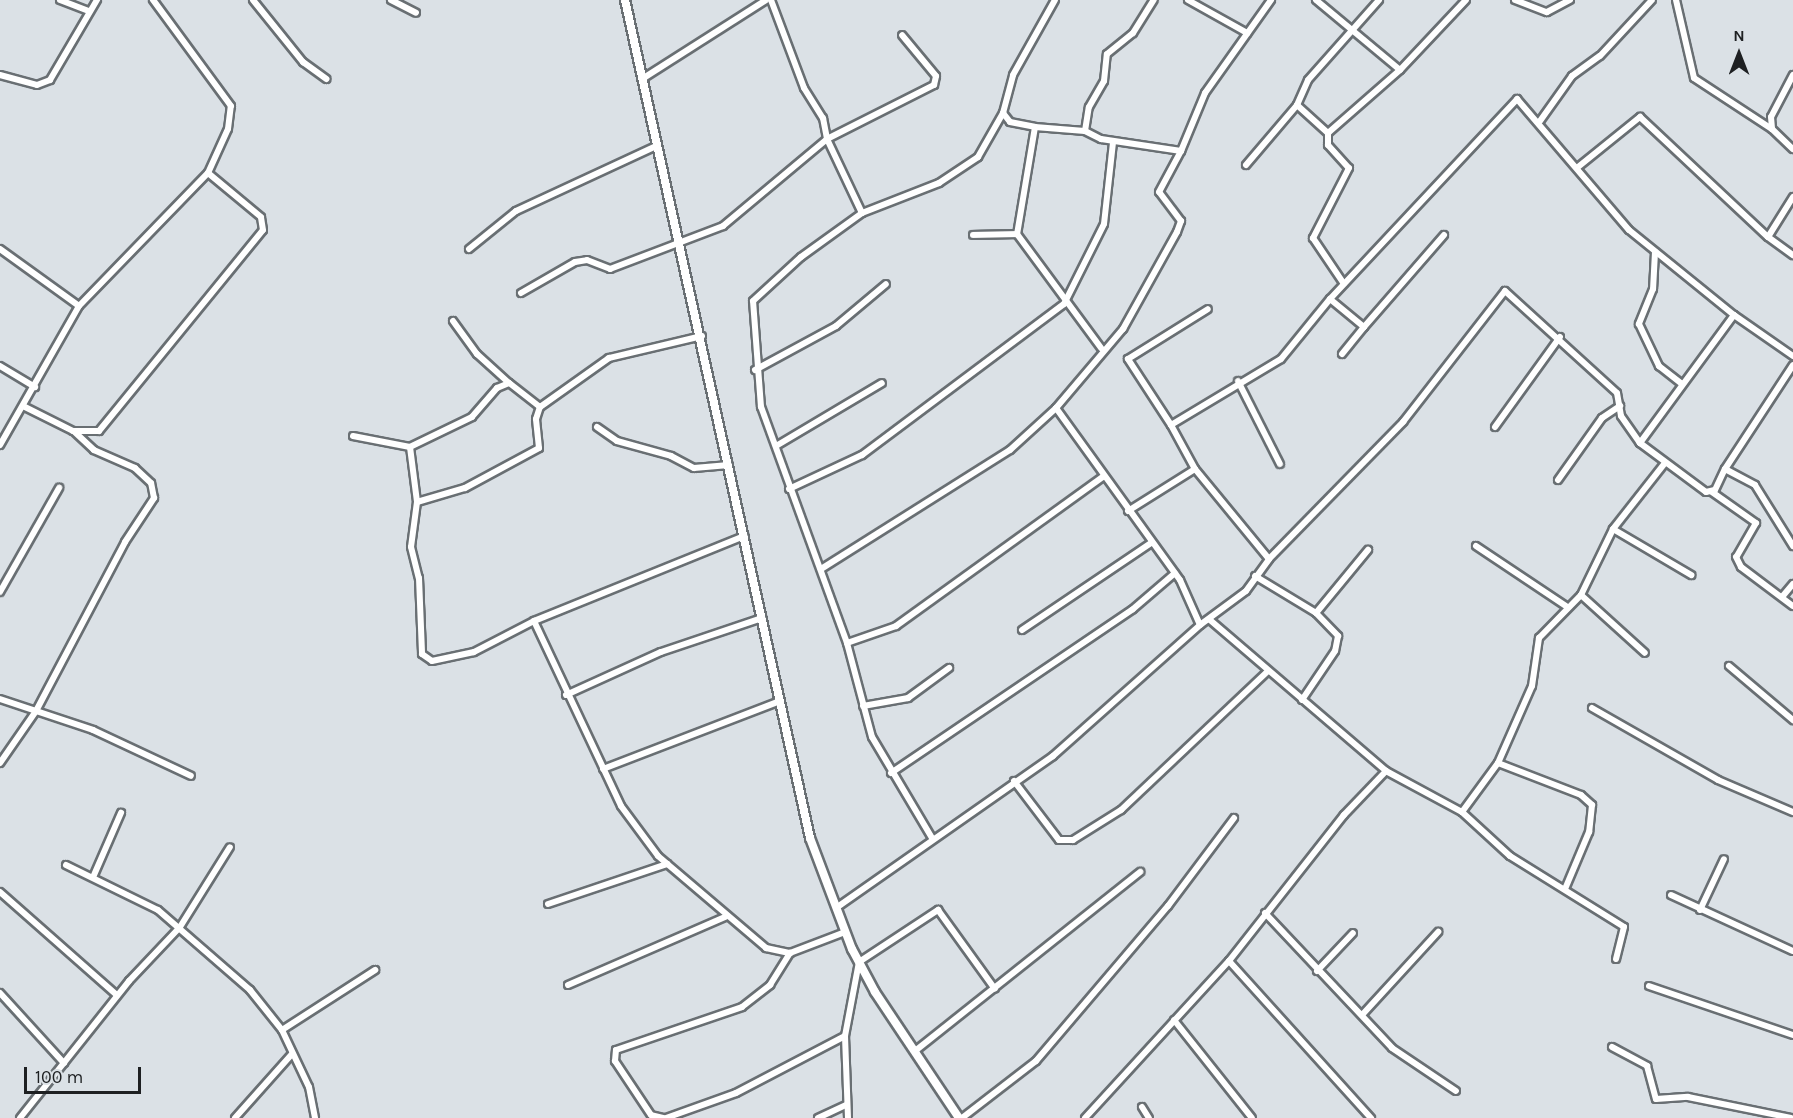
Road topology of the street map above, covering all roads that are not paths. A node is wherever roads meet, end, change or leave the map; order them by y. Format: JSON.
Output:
{"nodes":[{"id":1,"x":60,"y":0,"type":"edge"},
{"id":2,"x":98,"y":0,"type":"edge"},
{"id":3,"x":153,"y":0,"type":"edge"},
{"id":4,"x":253,"y":0,"type":"edge"},
{"id":5,"x":391,"y":0,"type":"edge"},
{"id":6,"x":624,"y":0,"type":"edge"},
{"id":7,"x":766,"y":0,"type":"edge"},
{"id":8,"x":771,"y":0,"type":"edge"},
{"id":9,"x":1055,"y":0,"type":"edge"},
{"id":10,"x":1154,"y":0,"type":"edge"},
{"id":11,"x":1188,"y":0,"type":"edge"},
{"id":12,"x":1265,"y":0,"type":"edge"},
{"id":13,"x":1271,"y":0,"type":"edge"},
{"id":14,"x":1316,"y":0,"type":"edge"},
{"id":15,"x":1379,"y":0,"type":"edge"},
{"id":16,"x":1466,"y":0,"type":"edge"},
{"id":17,"x":1515,"y":0,"type":"edge"},
{"id":18,"x":1570,"y":0,"type":"edge"},
{"id":19,"x":1652,"y":0,"type":"edge"},
{"id":20,"x":1676,"y":0,"type":"edge"},
{"id":21,"x":88,"y":11,"type":"junction"},
{"id":22,"x":1259,"y":11,"type":"junction"},
{"id":23,"x":416,"y":13,"type":"dead end"},
{"id":24,"x":1247,"y":33,"type":"junction"},
{"id":25,"x":1351,"y":33,"type":"junction"},
{"id":26,"x":902,"y":35,"type":"dead end"},
{"id":27,"x":1400,"y":70,"type":"junction"},
{"id":28,"x":0,"y":75,"type":"edge"},
{"id":29,"x":1793,"y":75,"type":"edge"},
{"id":30,"x":326,"y":79,"type":"dead end"},
{"id":31,"x":642,"y":79,"type":"junction"},
{"id":32,"x":1297,"y":105,"type":"junction"},
{"id":33,"x":1003,"y":113,"type":"junction"},
{"id":34,"x":1540,"y":121,"type":"junction"},
{"id":35,"x":1035,"y":127,"type":"junction"},
{"id":36,"x":1772,"y":129,"type":"junction"},
{"id":37,"x":1085,"y":131,"type":"junction"},
{"id":38,"x":1328,"y":133,"type":"junction"},
{"id":39,"x":827,"y":139,"type":"junction"},
{"id":40,"x":1113,"y":142,"type":"junction"},
{"id":41,"x":656,"y":146,"type":"junction"},
{"id":42,"x":1793,"y":149,"type":"edge"},
{"id":43,"x":1181,"y":151,"type":"junction"},
{"id":44,"x":1246,"y":165,"type":"dead end"},
{"id":45,"x":1578,"y":167,"type":"junction"},
{"id":46,"x":208,"y":173,"type":"junction"},
{"id":47,"x":1793,"y":197,"type":"edge"},
{"id":48,"x":862,"y":213,"type":"junction"},
{"id":49,"x":1017,"y":234,"type":"junction"},
{"id":50,"x":973,"y":235,"type":"dead end"},
{"id":51,"x":1444,"y":235,"type":"dead end"},
{"id":52,"x":1767,"y":237,"type":"junction"},
{"id":53,"x":677,"y":245,"type":"junction"},
{"id":54,"x":0,"y":249,"type":"edge"},
{"id":55,"x":470,"y":249,"type":"dead end"},
{"id":56,"x":1655,"y":252,"type":"junction"},
{"id":57,"x":1793,"y":255,"type":"edge"},
{"id":58,"x":886,"y":284,"type":"dead end"},
{"id":59,"x":1344,"y":284,"type":"junction"},
{"id":60,"x":521,"y":293,"type":"dead end"},
{"id":61,"x":1330,"y":299,"type":"junction"},
{"id":62,"x":1064,"y":304,"type":"junction"},
{"id":63,"x":79,"y":306,"type":"junction"},
{"id":64,"x":1208,"y":309,"type":"dead end"},
{"id":65,"x":1734,"y":315,"type":"junction"},
{"id":66,"x":453,"y":321,"type":"dead end"},
{"id":67,"x":1364,"y":327,"type":"junction"},
{"id":68,"x":702,"y":336,"type":"junction"},
{"id":69,"x":1560,"y":337,"type":"junction"},
{"id":70,"x":1101,"y":348,"type":"junction"},
{"id":71,"x":1342,"y":354,"type":"dead end"},
{"id":72,"x":1793,"y":356,"type":"edge"},
{"id":73,"x":1793,"y":365,"type":"edge"},
{"id":74,"x":0,"y":366,"type":"edge"},
{"id":75,"x":755,"y":370,"type":"junction"},
{"id":76,"x":1238,"y":381,"type":"junction"},
{"id":77,"x":509,"y":383,"type":"junction"},
{"id":78,"x":882,"y":383,"type":"dead end"},
{"id":79,"x":1682,"y":384,"type":"junction"},
{"id":80,"x":35,"y":387,"type":"junction"},
{"id":81,"x":1620,"y":406,"type":"junction"},
{"id":82,"x":25,"y":407,"type":"junction"},
{"id":83,"x":540,"y":407,"type":"junction"},
{"id":84,"x":1056,"y":408,"type":"junction"},
{"id":85,"x":1171,"y":425,"type":"junction"},
{"id":86,"x":597,"y":427,"type":"dead end"},
{"id":87,"x":1495,"y":427,"type":"dead end"},
{"id":88,"x":73,"y":431,"type":"junction"},
{"id":89,"x":353,"y":436,"type":"dead end"},
{"id":90,"x":1640,"y":443,"type":"junction"},
{"id":91,"x":0,"y":445,"type":"edge"},
{"id":92,"x":776,"y":446,"type":"junction"},
{"id":93,"x":410,"y":447,"type":"junction"},
{"id":94,"x":1665,"y":463,"type":"junction"},
{"id":95,"x":1280,"y":464,"type":"dead end"},
{"id":96,"x":729,"y":465,"type":"junction"},
{"id":97,"x":1195,"y":468,"type":"junction"},
{"id":98,"x":1725,"y":469,"type":"junction"},
{"id":99,"x":1104,"y":476,"type":"junction"},
{"id":100,"x":1558,"y":480,"type":"dead end"},
{"id":101,"x":59,"y":488,"type":"dead end"},
{"id":102,"x":789,"y":489,"type":"junction"},
{"id":103,"x":1712,"y":492,"type":"junction"},
{"id":104,"x":417,"y":502,"type":"junction"},
{"id":105,"x":1128,"y":511,"type":"junction"},
{"id":106,"x":1613,"y":529,"type":"junction"},
{"id":107,"x":744,"y":536,"type":"junction"},
{"id":108,"x":1151,"y":543,"type":"junction"},
{"id":109,"x":1476,"y":546,"type":"dead end"},
{"id":110,"x":1793,"y":546,"type":"edge"},
{"id":111,"x":1368,"y":550,"type":"dead end"},
{"id":112,"x":1269,"y":559,"type":"junction"},
{"id":113,"x":821,"y":569,"type":"junction"},
{"id":114,"x":1175,"y":573,"type":"junction"},
{"id":115,"x":1691,"y":575,"type":"dead end"},
{"id":116,"x":1255,"y":576,"type":"junction"},
{"id":117,"x":1793,"y":584,"type":"edge"},
{"id":118,"x":0,"y":592,"type":"edge"},
{"id":119,"x":1581,"y":595,"type":"junction"},
{"id":120,"x":1782,"y":597,"type":"junction"},
{"id":121,"x":1566,"y":606,"type":"junction"},
{"id":122,"x":1793,"y":606,"type":"edge"},
{"id":123,"x":1316,"y":612,"type":"junction"},
{"id":124,"x":762,"y":618,"type":"junction"},
{"id":125,"x":1210,"y":620,"type":"junction"},
{"id":126,"x":534,"y":621,"type":"junction"},
{"id":127,"x":1200,"y":625,"type":"junction"},
{"id":128,"x":1022,"y":630,"type":"dead end"},
{"id":129,"x":847,"y":642,"type":"junction"},
{"id":130,"x":1645,"y":653,"type":"dead end"},
{"id":131,"x":1729,"y":666,"type":"dead end"},
{"id":132,"x":949,"y":668,"type":"dead end"},
{"id":133,"x":1268,"y":671,"type":"junction"},
{"id":134,"x":566,"y":695,"type":"junction"},
{"id":135,"x":0,"y":699,"type":"edge"},
{"id":136,"x":780,"y":700,"type":"junction"},
{"id":137,"x":1302,"y":700,"type":"junction"},
{"id":138,"x":863,"y":706,"type":"junction"},
{"id":139,"x":1592,"y":708,"type":"dead end"},
{"id":140,"x":36,"y":711,"type":"junction"},
{"id":141,"x":1793,"y":720,"type":"edge"},
{"id":142,"x":0,"y":763,"type":"edge"},
{"id":143,"x":1498,"y":763,"type":"junction"},
{"id":144,"x":603,"y":770,"type":"junction"},
{"id":145,"x":1386,"y":771,"type":"junction"},
{"id":146,"x":891,"y":773,"type":"junction"},
{"id":147,"x":191,"y":776,"type":"dead end"},
{"id":148,"x":1014,"y":782,"type":"junction"},
{"id":149,"x":1462,"y":812,"type":"junction"},
{"id":150,"x":1793,"y":812,"type":"edge"},
{"id":151,"x":121,"y":813,"type":"dead end"},
{"id":152,"x":1234,"y":818,"type":"dead end"},
{"id":153,"x":932,"y":838,"type":"junction"},
{"id":154,"x":230,"y":847,"type":"dead end"},
{"id":155,"x":1724,"y":858,"type":"dead end"},
{"id":156,"x":667,"y":864,"type":"junction"},
{"id":157,"x":66,"y":865,"type":"dead end"},
{"id":158,"x":1140,"y":872,"type":"dead end"},
{"id":159,"x":94,"y":875,"type":"junction"},
{"id":160,"x":1565,"y":889,"type":"junction"},
{"id":161,"x":0,"y":892,"type":"edge"},
{"id":162,"x":1671,"y":895,"type":"dead end"},
{"id":163,"x":548,"y":904,"type":"dead end"},
{"id":164,"x":836,"y":908,"type":"junction"},
{"id":165,"x":1700,"y":910,"type":"junction"},
{"id":166,"x":1265,"y":914,"type":"junction"},
{"id":167,"x":725,"y":916,"type":"junction"},
{"id":168,"x":180,"y":927,"type":"junction"},
{"id":169,"x":845,"y":932,"type":"junction"},
{"id":170,"x":1438,"y":932,"type":"dead end"},
{"id":171,"x":1353,"y":933,"type":"dead end"},
{"id":172,"x":1793,"y":951,"type":"edge"},
{"id":173,"x":790,"y":953,"type":"junction"},
{"id":174,"x":1616,"y":959,"type":"dead end"},
{"id":175,"x":1229,"y":961,"type":"junction"},
{"id":176,"x":859,"y":962,"type":"junction"},
{"id":177,"x":375,"y":970,"type":"dead end"},
{"id":178,"x":1317,"y":971,"type":"junction"},
{"id":179,"x":568,"y":986,"type":"dead end"},
{"id":180,"x":1649,"y":987,"type":"dead end"},
{"id":181,"x":995,"y":988,"type":"junction"},
{"id":182,"x":0,"y":993,"type":"edge"},
{"id":183,"x":117,"y":995,"type":"junction"},
{"id":184,"x":1362,"y":1016,"type":"junction"},
{"id":185,"x":1174,"y":1020,"type":"junction"},
{"id":186,"x":282,"y":1030,"type":"junction"},
{"id":187,"x":1793,"y":1035,"type":"edge"},
{"id":188,"x":845,"y":1036,"type":"junction"},
{"id":189,"x":1612,"y":1047,"type":"dead end"},
{"id":190,"x":915,"y":1051,"type":"junction"},
{"id":191,"x":292,"y":1054,"type":"junction"},
{"id":192,"x":64,"y":1063,"type":"junction"},
{"id":193,"x":1456,"y":1091,"type":"dead end"},
{"id":194,"x":846,"y":1106,"type":"junction"},
{"id":195,"x":1142,"y":1107,"type":"dead end"},
{"id":196,"x":651,"y":1115,"type":"junction"},
{"id":197,"x":21,"y":1118,"type":"edge"},
{"id":198,"x":234,"y":1118,"type":"edge"},
{"id":199,"x":315,"y":1118,"type":"edge"},
{"id":200,"x":643,"y":1118,"type":"edge"},
{"id":201,"x":665,"y":1118,"type":"edge"},
{"id":202,"x":818,"y":1118,"type":"edge"},
{"id":203,"x":848,"y":1118,"type":"edge"},
{"id":204,"x":961,"y":1118,"type":"edge"},
{"id":205,"x":1085,"y":1118,"type":"edge"},
{"id":206,"x":1149,"y":1118,"type":"edge"},
{"id":207,"x":1252,"y":1118,"type":"edge"},
{"id":208,"x":1371,"y":1118,"type":"edge"},
{"id":209,"x":1791,"y":1118,"type":"edge"}],
"edges":[{"from":1,"to":21,"type":"street"},
{"from":2,"to":21,"type":"street"},
{"from":3,"to":46,"type":"street"},
{"from":4,"to":30,"type":"street"},
{"from":5,"to":23,"type":"street"},
{"from":6,"to":31,"type":"street"},
{"from":7,"to":31,"type":"street"},
{"from":8,"to":39,"type":"street"},
{"from":9,"to":33,"type":"street"},
{"from":10,"to":37,"type":"street"},
{"from":11,"to":24,"type":"street"},
{"from":12,"to":22,"type":"street"},
{"from":13,"to":22,"type":"street"},
{"from":14,"to":25,"type":"street"},
{"from":15,"to":25,"type":"street"},
{"from":16,"to":27,"type":"street"},
{"from":17,"to":18,"type":"street"},
{"from":19,"to":34,"type":"street"},
{"from":20,"to":36,"type":"street"},
{"from":21,"to":28,"type":"street"},
{"from":22,"to":24,"type":"street"},
{"from":24,"to":43,"type":"street"},
{"from":25,"to":27,"type":"street"},
{"from":25,"to":32,"type":"street"},
{"from":26,"to":39,"type":"street"},
{"from":27,"to":38,"type":"street"},
{"from":29,"to":36,"type":"street"},
{"from":31,"to":41,"type":"street"},
{"from":32,"to":38,"type":"street"},
{"from":32,"to":44,"type":"street"},
{"from":33,"to":35,"type":"street"},
{"from":33,"to":48,"type":"street"},
{"from":34,"to":45,"type":"street"},
{"from":34,"to":59,"type":"street"},
{"from":35,"to":37,"type":"street"},
{"from":35,"to":49,"type":"street"},
{"from":36,"to":42,"type":"street"},
{"from":37,"to":40,"type":"street"},
{"from":38,"to":59,"type":"street"},
{"from":39,"to":48,"type":"street"},
{"from":39,"to":53,"type":"street"},
{"from":40,"to":43,"type":"street"},
{"from":40,"to":62,"type":"street"},
{"from":41,"to":53,"type":"street"},
{"from":41,"to":55,"type":"street"},
{"from":43,"to":70,"type":"street"},
{"from":45,"to":52,"type":"street"},
{"from":45,"to":56,"type":"street"},
{"from":46,"to":63,"type":"street"},
{"from":46,"to":88,"type":"street"},
{"from":47,"to":52,"type":"street"},
{"from":48,"to":75,"type":"street"},
{"from":49,"to":50,"type":"street"},
{"from":49,"to":62,"type":"street"},
{"from":51,"to":67,"type":"street"},
{"from":52,"to":57,"type":"street"},
{"from":53,"to":60,"type":"street"},
{"from":53,"to":68,"type":"street"},
{"from":54,"to":63,"type":"street"},
{"from":56,"to":65,"type":"street"},
{"from":56,"to":79,"type":"street"},
{"from":58,"to":75,"type":"street"},
{"from":59,"to":61,"type":"street"},
{"from":61,"to":67,"type":"street"},
{"from":61,"to":76,"type":"street"},
{"from":62,"to":70,"type":"street"},
{"from":62,"to":102,"type":"street"},
{"from":63,"to":80,"type":"street"},
{"from":64,"to":85,"type":"street"},
{"from":65,"to":72,"type":"street"},
{"from":65,"to":79,"type":"street"},
{"from":66,"to":77,"type":"street"},
{"from":67,"to":71,"type":"street"},
{"from":68,"to":83,"type":"street"},
{"from":68,"to":96,"type":"street"},
{"from":69,"to":81,"type":"street"},
{"from":69,"to":87,"type":"street"},
{"from":69,"to":112,"type":"street"},
{"from":70,"to":84,"type":"street"},
{"from":73,"to":98,"type":"street"},
{"from":74,"to":80,"type":"street"},
{"from":75,"to":92,"type":"street"},
{"from":76,"to":85,"type":"street"},
{"from":76,"to":95,"type":"street"},
{"from":77,"to":83,"type":"street"},
{"from":77,"to":93,"type":"street"},
{"from":78,"to":92,"type":"street"},
{"from":79,"to":90,"type":"street"},
{"from":80,"to":82,"type":"street"},
{"from":81,"to":90,"type":"street"},
{"from":81,"to":100,"type":"street"},
{"from":82,"to":88,"type":"street"},
{"from":82,"to":91,"type":"street"},
{"from":83,"to":104,"type":"street"},
{"from":84,"to":99,"type":"street"},
{"from":84,"to":113,"type":"street"},
{"from":85,"to":97,"type":"street"},
{"from":86,"to":96,"type":"street"},
{"from":88,"to":140,"type":"street"},
{"from":89,"to":93,"type":"street"},
{"from":90,"to":94,"type":"street"},
{"from":92,"to":102,"type":"street"},
{"from":93,"to":104,"type":"street"},
{"from":94,"to":103,"type":"street"},
{"from":94,"to":106,"type":"street"},
{"from":96,"to":107,"type":"street"},
{"from":97,"to":105,"type":"street"},
{"from":97,"to":112,"type":"street"},
{"from":98,"to":103,"type":"street"},
{"from":98,"to":110,"type":"street"},
{"from":99,"to":105,"type":"street"},
{"from":99,"to":129,"type":"street"},
{"from":101,"to":118,"type":"street"},
{"from":102,"to":113,"type":"street"},
{"from":103,"to":120,"type":"street"},
{"from":104,"to":126,"type":"street"},
{"from":105,"to":108,"type":"street"},
{"from":106,"to":115,"type":"street"},
{"from":106,"to":119,"type":"street"},
{"from":107,"to":124,"type":"street"},
{"from":107,"to":126,"type":"street"},
{"from":108,"to":114,"type":"street"},
{"from":108,"to":128,"type":"street"},
{"from":109,"to":121,"type":"street"},
{"from":111,"to":123,"type":"street"},
{"from":112,"to":116,"type":"street"},
{"from":113,"to":129,"type":"street"},
{"from":114,"to":127,"type":"street"},
{"from":114,"to":146,"type":"street"},
{"from":116,"to":123,"type":"street"},
{"from":116,"to":125,"type":"street"},
{"from":117,"to":120,"type":"street"},
{"from":119,"to":121,"type":"street"},
{"from":119,"to":130,"type":"street"},
{"from":120,"to":122,"type":"street"},
{"from":121,"to":143,"type":"street"},
{"from":123,"to":137,"type":"street"},
{"from":124,"to":134,"type":"street"},
{"from":124,"to":136,"type":"street"},
{"from":125,"to":127,"type":"street"},
{"from":125,"to":133,"type":"street"},
{"from":126,"to":134,"type":"street"},
{"from":127,"to":148,"type":"street"},
{"from":129,"to":138,"type":"street"},
{"from":131,"to":141,"type":"street"},
{"from":132,"to":138,"type":"street"},
{"from":133,"to":137,"type":"street"},
{"from":133,"to":148,"type":"street"},
{"from":134,"to":144,"type":"street"},
{"from":135,"to":140,"type":"street"},
{"from":136,"to":144,"type":"street"},
{"from":136,"to":164,"type":"street"},
{"from":137,"to":145,"type":"street"},
{"from":138,"to":146,"type":"street"},
{"from":139,"to":150,"type":"street"},
{"from":140,"to":142,"type":"street"},
{"from":140,"to":147,"type":"street"},
{"from":143,"to":149,"type":"street"},
{"from":143,"to":160,"type":"street"},
{"from":144,"to":156,"type":"street"},
{"from":145,"to":149,"type":"street"},
{"from":145,"to":166,"type":"street"},
{"from":146,"to":153,"type":"street"},
{"from":148,"to":153,"type":"street"},
{"from":149,"to":160,"type":"street"},
{"from":151,"to":159,"type":"street"},
{"from":152,"to":204,"type":"street"},
{"from":153,"to":164,"type":"street"},
{"from":154,"to":168,"type":"street"},
{"from":155,"to":165,"type":"street"},
{"from":156,"to":163,"type":"street"},
{"from":156,"to":167,"type":"street"},
{"from":157,"to":159,"type":"street"},
{"from":158,"to":181,"type":"street"},
{"from":159,"to":168,"type":"street"},
{"from":160,"to":174,"type":"street"},
{"from":161,"to":183,"type":"street"},
{"from":162,"to":165,"type":"street"},
{"from":164,"to":169,"type":"street"},
{"from":165,"to":172,"type":"street"},
{"from":166,"to":175,"type":"street"},
{"from":166,"to":178,"type":"street"},
{"from":167,"to":173,"type":"street"},
{"from":167,"to":179,"type":"street"},
{"from":168,"to":183,"type":"street"},
{"from":168,"to":186,"type":"street"},
{"from":169,"to":173,"type":"street"},
{"from":169,"to":176,"type":"street"},
{"from":170,"to":184,"type":"street"},
{"from":171,"to":178,"type":"street"},
{"from":173,"to":196,"type":"street"},
{"from":175,"to":185,"type":"street"},
{"from":175,"to":208,"type":"street"},
{"from":176,"to":181,"type":"street"},
{"from":176,"to":188,"type":"street"},
{"from":176,"to":190,"type":"street"},
{"from":177,"to":186,"type":"street"},
{"from":178,"to":184,"type":"street"},
{"from":180,"to":187,"type":"street"},
{"from":181,"to":190,"type":"street"},
{"from":182,"to":192,"type":"street"},
{"from":183,"to":192,"type":"street"},
{"from":184,"to":193,"type":"street"},
{"from":185,"to":205,"type":"street"},
{"from":185,"to":207,"type":"street"},
{"from":186,"to":191,"type":"street"},
{"from":188,"to":194,"type":"street"},
{"from":188,"to":201,"type":"street"},
{"from":189,"to":209,"type":"street"},
{"from":190,"to":204,"type":"street"},
{"from":191,"to":198,"type":"street"},
{"from":191,"to":199,"type":"street"},
{"from":192,"to":197,"type":"street"},
{"from":194,"to":202,"type":"street"},
{"from":194,"to":203,"type":"street"},
{"from":195,"to":206,"type":"street"},
{"from":196,"to":200,"type":"street"},
{"from":196,"to":201,"type":"street"}]}
